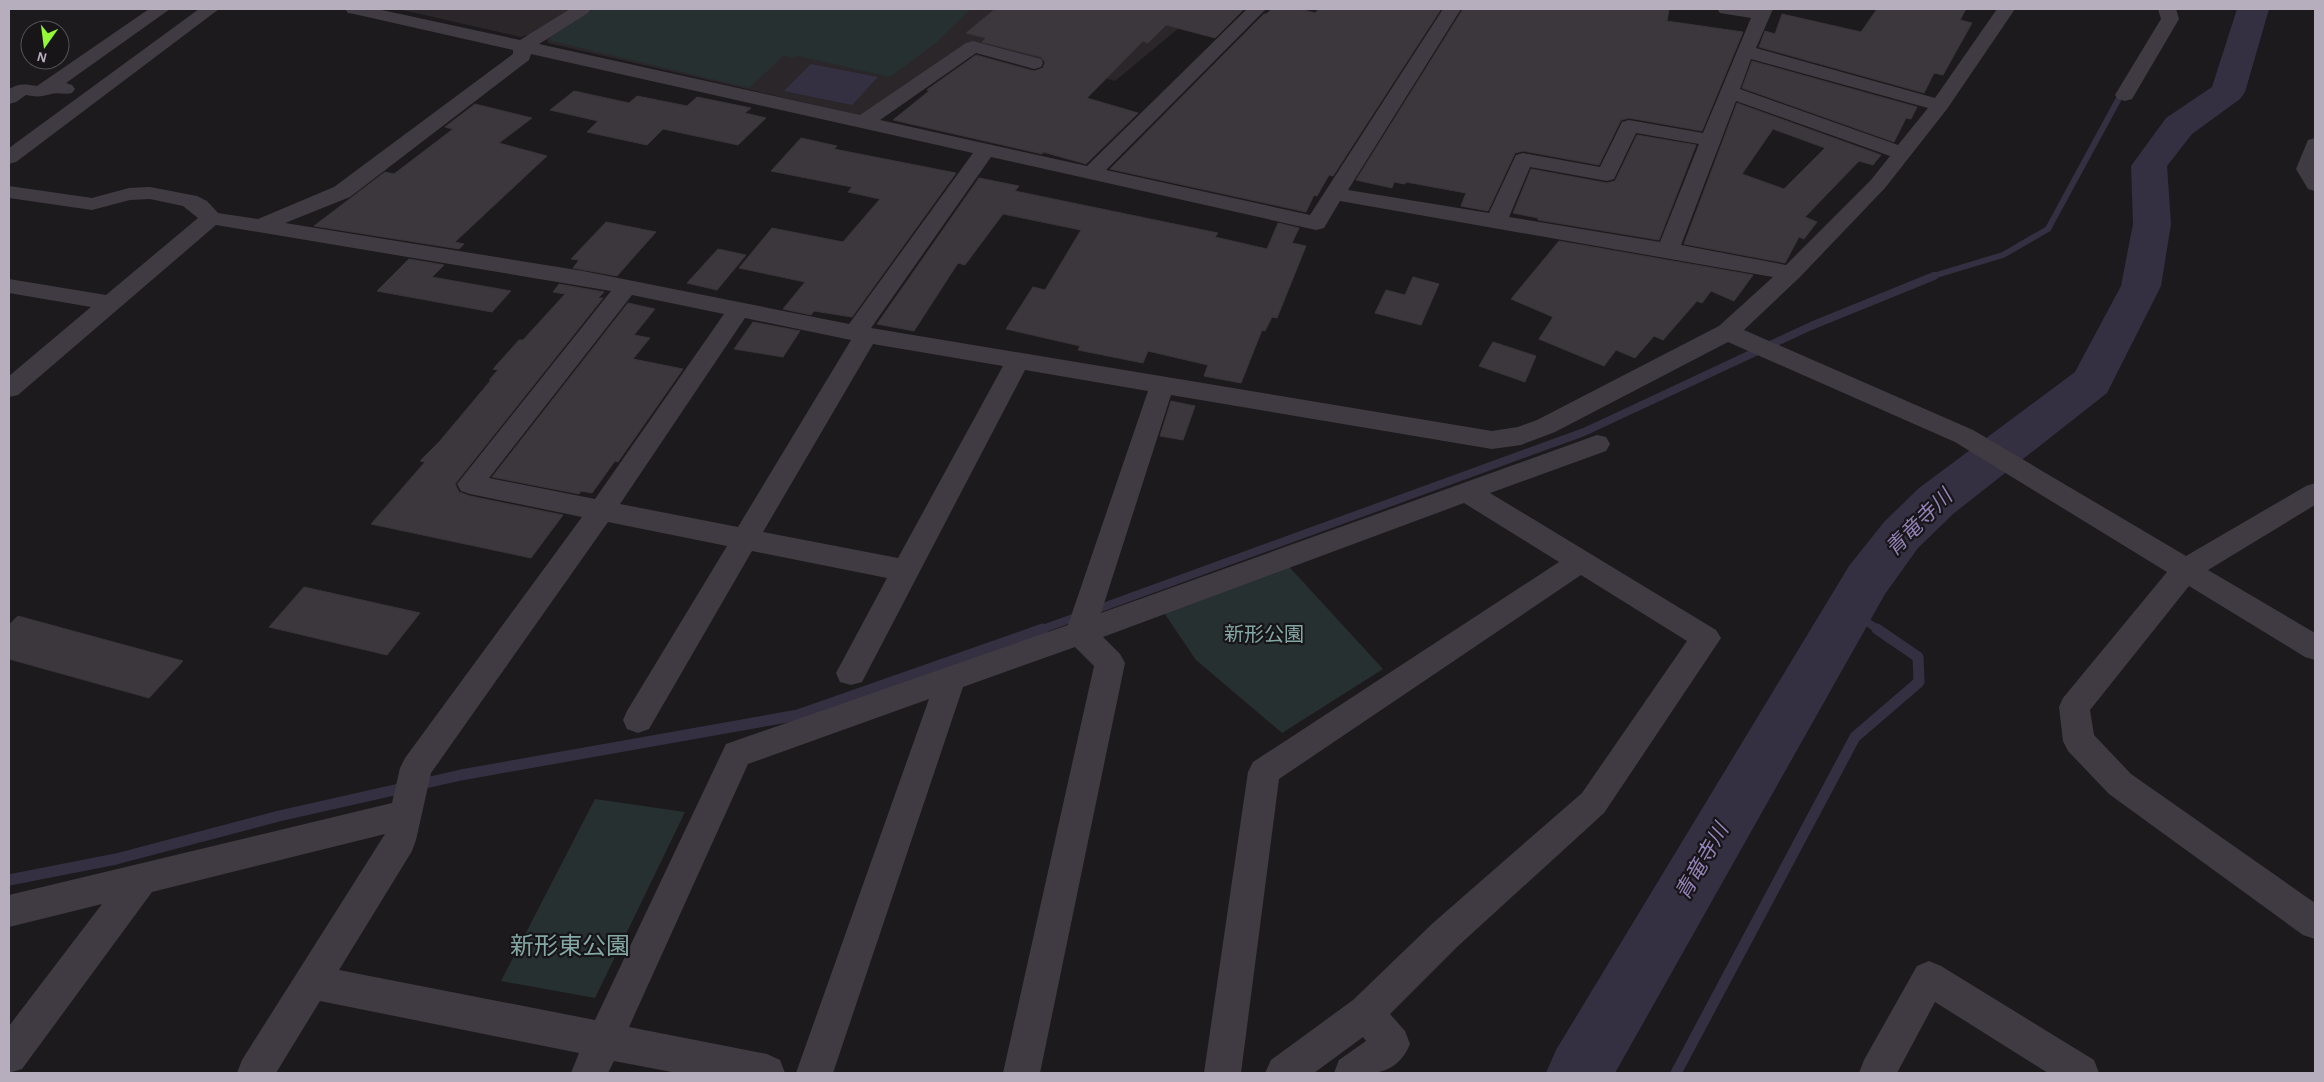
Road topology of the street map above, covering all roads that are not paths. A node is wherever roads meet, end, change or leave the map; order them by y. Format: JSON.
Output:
{"nodes":[{"id":1,"x":161,"y":9,"type":"edge"},
{"id":2,"x":210,"y":9,"type":"edge"},
{"id":3,"x":354,"y":9,"type":"edge"},
{"id":4,"x":582,"y":9,"type":"edge"},
{"id":5,"x":1257,"y":9,"type":"edge"},
{"id":6,"x":1452,"y":9,"type":"edge"},
{"id":7,"x":1726,"y":9,"type":"edge"},
{"id":8,"x":2006,"y":9,"type":"edge"},
{"id":9,"x":2167,"y":9,"type":"edge"},
{"id":10,"x":1763,"y":11,"type":"edge"},
{"id":11,"x":522,"y":47,"type":"junction"},
{"id":12,"x":1745,"y":51,"type":"junction"},
{"id":13,"x":1034,"y":63,"type":"dead end"},
{"id":14,"x":48,"y":87,"type":"junction"},
{"id":15,"x":1729,"y":92,"type":"junction"},
{"id":16,"x":96,"y":94,"type":"junction"},
{"id":17,"x":2126,"y":94,"type":"dead end"},
{"id":18,"x":9,"y":98,"type":"edge"},
{"id":19,"x":1940,"y":105,"type":"junction"},
{"id":20,"x":862,"y":123,"type":"junction"},
{"id":21,"x":1711,"y":140,"type":"junction"},
{"id":22,"x":2315,"y":144,"type":"edge"},
{"id":23,"x":986,"y":150,"type":"junction"},
{"id":24,"x":1902,"y":153,"type":"junction"},
{"id":25,"x":9,"y":158,"type":"edge"},
{"id":26,"x":1091,"y":173,"type":"junction"},
{"id":27,"x":2315,"y":186,"type":"edge"},
{"id":28,"x":9,"y":192,"type":"edge"},
{"id":29,"x":1335,"y":194,"type":"junction"},
{"id":30,"x":211,"y":218,"type":"junction"},
{"id":31,"x":1496,"y":221,"type":"junction"},
{"id":32,"x":261,"y":225,"type":"junction"},
{"id":33,"x":1668,"y":250,"type":"junction"},
{"id":34,"x":1791,"y":273,"type":"junction"},
{"id":35,"x":9,"y":286,"type":"edge"},
{"id":36,"x":627,"y":286,"type":"junction"},
{"id":37,"x":110,"y":303,"type":"junction"},
{"id":38,"x":740,"y":309,"type":"junction"},
{"id":39,"x":1727,"y":332,"type":"junction"},
{"id":40,"x":860,"y":334,"type":"junction"},
{"id":41,"x":1018,"y":361,"type":"junction"},
{"id":42,"x":1162,"y":386,"type":"junction"},
{"id":43,"x":9,"y":389,"type":"edge"},
{"id":44,"x":1492,"y":440,"type":"junction"},
{"id":45,"x":1597,"y":444,"type":"dead end"},
{"id":46,"x":1506,"y":476,"type":"junction"},
{"id":47,"x":1467,"y":492,"type":"junction"},
{"id":48,"x":2315,"y":493,"type":"edge"},
{"id":49,"x":602,"y":510,"type":"junction"},
{"id":50,"x":745,"y":539,"type":"junction"},
{"id":51,"x":1580,"y":561,"type":"junction"},
{"id":52,"x":2185,"y":570,"type":"junction"},
{"id":53,"x":906,"y":571,"type":"junction"},
{"id":54,"x":1080,"y":633,"type":"junction"},
{"id":55,"x":2315,"y":648,"type":"edge"},
{"id":56,"x":851,"y":673,"type":"dead end"},
{"id":57,"x":951,"y":678,"type":"junction"},
{"id":58,"x":638,"y":720,"type":"dead end"},
{"id":59,"x":406,"y":814,"type":"junction"},
{"id":60,"x":142,"y":878,"type":"junction"},
{"id":61,"x":9,"y":911,"type":"edge"},
{"id":62,"x":2315,"y":923,"type":"edge"},
{"id":63,"x":312,"y":982,"type":"junction"},
{"id":64,"x":1366,"y":1013,"type":"junction"},
{"id":65,"x":604,"y":1041,"type":"junction"},
{"id":66,"x":9,"y":1056,"type":"edge"},
{"id":67,"x":255,"y":1073,"type":"edge"},
{"id":68,"x":589,"y":1073,"type":"edge"},
{"id":69,"x":767,"y":1073,"type":"edge"},
{"id":70,"x":815,"y":1073,"type":"edge"},
{"id":71,"x":1022,"y":1073,"type":"edge"},
{"id":72,"x":1222,"y":1073,"type":"edge"},
{"id":73,"x":1284,"y":1073,"type":"edge"},
{"id":74,"x":1352,"y":1073,"type":"edge"},
{"id":75,"x":1877,"y":1073,"type":"edge"},
{"id":76,"x":2081,"y":1073,"type":"edge"}],
"edges":[{"from":1,"to":14,"type":"street"},
{"from":2,"to":16,"type":"street"},
{"from":3,"to":11,"type":"street"},
{"from":4,"to":11,"type":"street"},
{"from":5,"to":26,"type":"street"},
{"from":6,"to":29,"type":"street"},
{"from":7,"to":10,"type":"street"},
{"from":8,"to":19,"type":"street"},
{"from":9,"to":17,"type":"street"},
{"from":10,"to":12,"type":"street"},
{"from":11,"to":20,"type":"street"},
{"from":11,"to":32,"type":"street"},
{"from":12,"to":15,"type":"street"},
{"from":12,"to":19,"type":"street"},
{"from":13,"to":20,"type":"street"},
{"from":14,"to":16,"type":"street"},
{"from":14,"to":18,"type":"street"},
{"from":15,"to":21,"type":"street"},
{"from":15,"to":24,"type":"street"},
{"from":16,"to":25,"type":"street"},
{"from":19,"to":24,"type":"street"},
{"from":20,"to":23,"type":"street"},
{"from":21,"to":31,"type":"street"},
{"from":21,"to":33,"type":"street"},
{"from":22,"to":27,"type":"street"},
{"from":23,"to":26,"type":"street"},
{"from":23,"to":40,"type":"street"},
{"from":24,"to":34,"type":"street"},
{"from":26,"to":29,"type":"street"},
{"from":28,"to":30,"type":"street"},
{"from":29,"to":31,"type":"street"},
{"from":30,"to":32,"type":"street"},
{"from":30,"to":37,"type":"street"},
{"from":31,"to":33,"type":"street"},
{"from":32,"to":36,"type":"street"},
{"from":33,"to":34,"type":"street"},
{"from":34,"to":39,"type":"street"},
{"from":35,"to":37,"type":"street"},
{"from":36,"to":38,"type":"street"},
{"from":36,"to":49,"type":"street"},
{"from":37,"to":43,"type":"street"},
{"from":38,"to":40,"type":"street"},
{"from":38,"to":49,"type":"street"},
{"from":39,"to":44,"type":"street"},
{"from":39,"to":52,"type":"street"},
{"from":40,"to":41,"type":"street"},
{"from":40,"to":50,"type":"street"},
{"from":41,"to":42,"type":"street"},
{"from":41,"to":53,"type":"street"},
{"from":42,"to":44,"type":"street"},
{"from":42,"to":54,"type":"street"},
{"from":44,"to":46,"type":"street"},
{"from":45,"to":46,"type":"street"},
{"from":46,"to":47,"type":"street"},
{"from":47,"to":51,"type":"street"},
{"from":47,"to":54,"type":"street"},
{"from":48,"to":52,"type":"street"},
{"from":49,"to":50,"type":"street"},
{"from":49,"to":59,"type":"street"},
{"from":50,"to":53,"type":"street"},
{"from":50,"to":58,"type":"street"},
{"from":51,"to":64,"type":"street"},
{"from":51,"to":72,"type":"street"},
{"from":52,"to":55,"type":"street"},
{"from":52,"to":62,"type":"street"},
{"from":53,"to":56,"type":"street"},
{"from":54,"to":57,"type":"street"},
{"from":54,"to":71,"type":"street"},
{"from":57,"to":65,"type":"street"},
{"from":57,"to":70,"type":"street"},
{"from":59,"to":60,"type":"street"},
{"from":59,"to":63,"type":"street"},
{"from":60,"to":61,"type":"street"},
{"from":60,"to":66,"type":"street"},
{"from":63,"to":65,"type":"street"},
{"from":63,"to":67,"type":"street"},
{"from":64,"to":73,"type":"street"},
{"from":64,"to":74,"type":"street"},
{"from":65,"to":68,"type":"street"},
{"from":65,"to":69,"type":"street"},
{"from":75,"to":76,"type":"street"}]}
